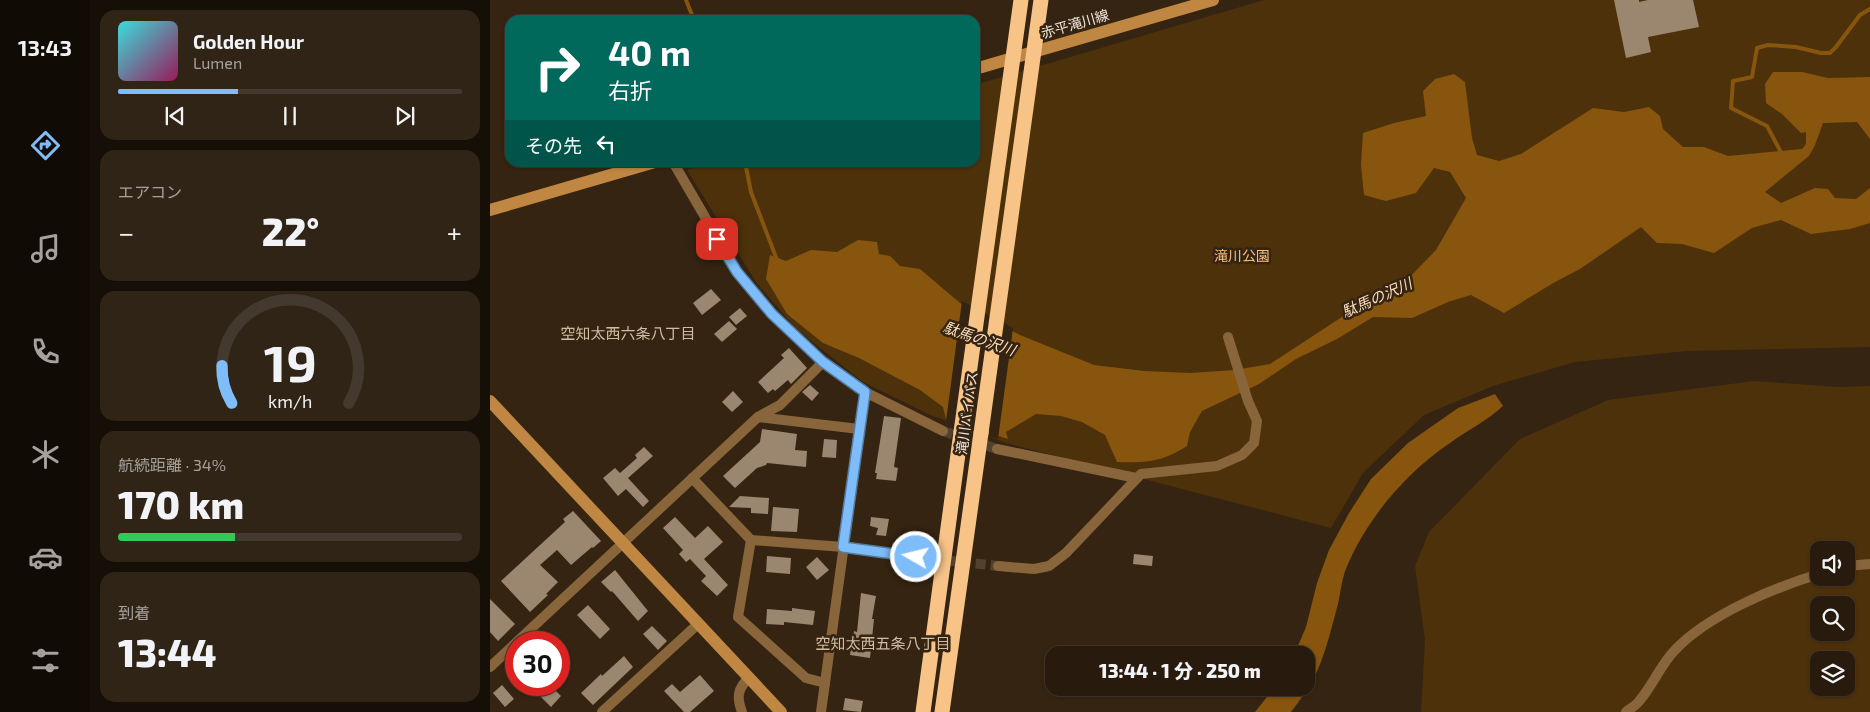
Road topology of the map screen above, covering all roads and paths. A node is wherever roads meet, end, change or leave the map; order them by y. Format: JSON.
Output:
{"nodes":[{"id":1,"x":1020,"y":0,"type":"edge"},
{"id":2,"x":1041,"y":0,"type":"edge"},
{"id":3,"x":1213,"y":0,"type":"edge"},
{"id":4,"x":980,"y":68,"type":"edge"},
{"id":5,"x":638,"y":167,"type":"edge"},
{"id":6,"x":676,"y":167,"type":"edge"},
{"id":7,"x":490,"y":210,"type":"edge"},
{"id":8,"x":1228,"y":337,"type":"dead end"},
{"id":9,"x":823,"y":362,"type":"junction"},
{"id":10,"x":865,"y":392,"type":"junction"},
{"id":11,"x":490,"y":401,"type":"edge"},
{"id":12,"x":758,"y":417,"type":"junction"},
{"id":13,"x":859,"y":429,"type":"junction"},
{"id":14,"x":943,"y":431,"type":"tunnel mouth"},
{"id":15,"x":997,"y":449,"type":"tunnel mouth"},
{"id":16,"x":692,"y":478,"type":"junction"},
{"id":17,"x":1136,"y":478,"type":"junction"},
{"id":18,"x":751,"y":540,"type":"junction"},
{"id":19,"x":623,"y":542,"type":"junction"},
{"id":20,"x":843,"y":547,"type":"junction"},
{"id":21,"x":916,"y":557,"type":"tunnel mouth"},
{"id":22,"x":1870,"y":564,"type":"edge"},
{"id":23,"x":1855,"y":565,"type":"edge"},
{"id":24,"x":998,"y":566,"type":"tunnel mouth"},
{"id":25,"x":1810,"y":576,"type":"edge"},
{"id":26,"x":698,"y":624,"type":"junction"},
{"id":27,"x":490,"y":667,"type":"edge"},
{"id":28,"x":749,"y":677,"type":"junction"},
{"id":29,"x":825,"y":683,"type":"junction"},
{"id":30,"x":602,"y":712,"type":"edge"},
{"id":31,"x":742,"y":712,"type":"edge"},
{"id":32,"x":781,"y":712,"type":"edge"},
{"id":33,"x":821,"y":712,"type":"edge"},
{"id":34,"x":923,"y":712,"type":"edge"},
{"id":35,"x":942,"y":712,"type":"edge"},
{"id":36,"x":1626,"y":712,"type":"edge"}],
"edges":[{"from":1,"to":34,"type":"highway","name":"滝川バイパス","bridge":true},
{"from":2,"to":35,"type":"highway","name":"滝川バイパス","bridge":true},
{"from":3,"to":4,"type":"street","name":"赤平滝川線"},
{"from":5,"to":7,"type":"street"},
{"from":6,"to":9,"type":"street"},
{"from":8,"to":17,"type":"street"},
{"from":9,"to":10,"type":"street"},
{"from":9,"to":12,"type":"street"},
{"from":10,"to":13,"type":"street"},
{"from":10,"to":14,"type":"street"},
{"from":11,"to":19,"type":"street"},
{"from":12,"to":13,"type":"street"},
{"from":12,"to":16,"type":"street"},
{"from":13,"to":20,"type":"street"},
{"from":15,"to":17,"type":"street"},
{"from":16,"to":18,"type":"street"},
{"from":16,"to":19,"type":"street"},
{"from":17,"to":24,"type":"street"},
{"from":18,"to":20,"type":"street"},
{"from":18,"to":29,"type":"street"},
{"from":19,"to":26,"type":"street"},
{"from":19,"to":27,"type":"street"},
{"from":20,"to":21,"type":"street"},
{"from":20,"to":29,"type":"street"},
{"from":22,"to":23,"type":"street"},
{"from":25,"to":36,"type":"street"},
{"from":26,"to":28,"type":"street"},
{"from":26,"to":30,"type":"street"},
{"from":28,"to":31,"type":"street"},
{"from":28,"to":32,"type":"street"},
{"from":29,"to":33,"type":"street"}]}
